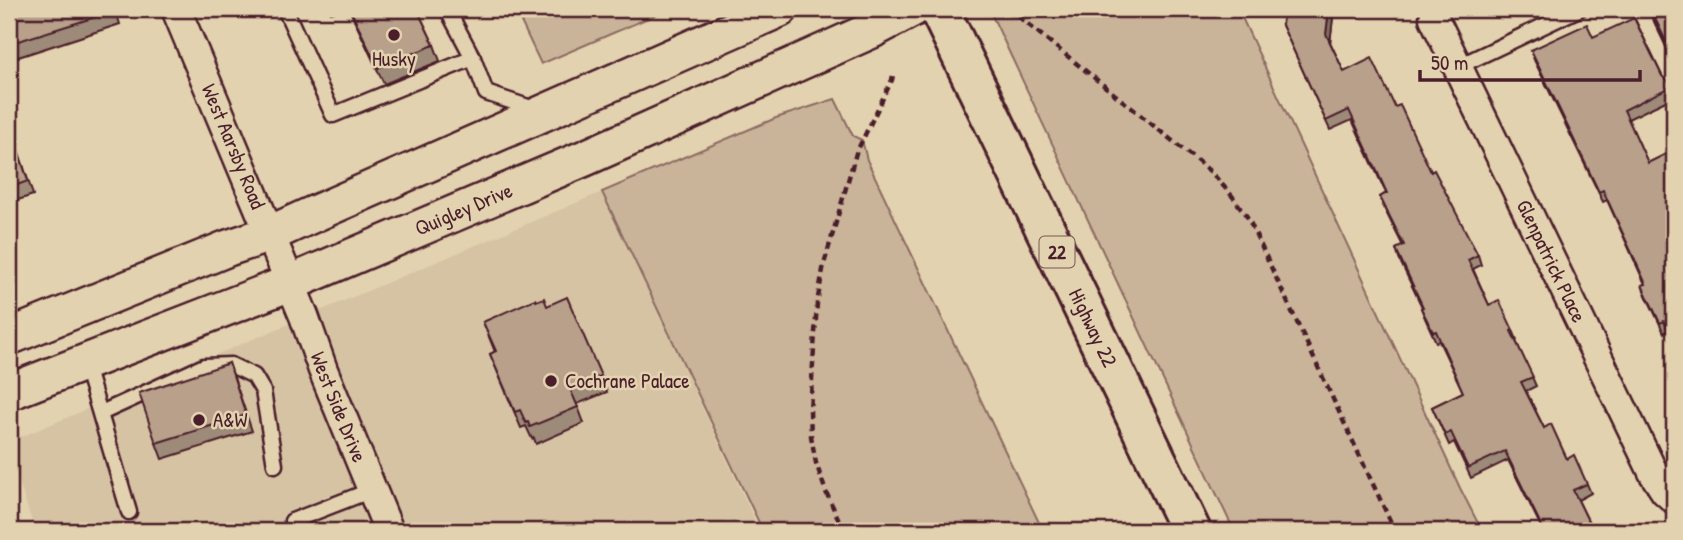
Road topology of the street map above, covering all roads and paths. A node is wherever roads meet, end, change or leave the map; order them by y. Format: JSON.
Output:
{"nodes":[{"id":1,"x":285,"y":9,"type":"edge"},
{"id":2,"x":447,"y":9,"type":"edge"},
{"id":3,"x":780,"y":9,"type":"edge"},
{"id":4,"x":912,"y":9,"type":"edge"},
{"id":5,"x":939,"y":9,"type":"edge"},
{"id":6,"x":1009,"y":9,"type":"edge"},
{"id":7,"x":1579,"y":9,"type":"edge"},
{"id":8,"x":1639,"y":9,"type":"edge"},
{"id":9,"x":180,"y":10,"type":"edge"},
{"id":10,"x":1434,"y":18,"type":"dead end"},
{"id":11,"x":473,"y":58,"type":"junction"},
{"id":12,"x":1457,"y":67,"type":"junction"},
{"id":13,"x":893,"y":75,"type":"dead end"},
{"id":14,"x":1674,"y":82,"type":"edge"},
{"id":15,"x":545,"y":113,"type":"junction"},
{"id":16,"x":270,"y":234,"type":"junction"},
{"id":17,"x":290,"y":283,"type":"junction"},
{"id":18,"x":9,"y":337,"type":"edge"},
{"id":19,"x":85,"y":363,"type":"junction"},
{"id":20,"x":9,"y":392,"type":"edge"},
{"id":21,"x":101,"y":413,"type":"junction"},
{"id":22,"x":275,"y":466,"type":"dead end"},
{"id":23,"x":372,"y":490,"type":"junction"},
{"id":24,"x":1674,"y":499,"type":"edge"},
{"id":25,"x":130,"y":512,"type":"dead end"},
{"id":26,"x":292,"y":521,"type":"dead end"},
{"id":27,"x":389,"y":531,"type":"edge"},
{"id":28,"x":844,"y":531,"type":"edge"},
{"id":29,"x":1191,"y":531,"type":"edge"},
{"id":30,"x":1395,"y":531,"type":"edge"}],
"edges":[{"from":1,"to":11,"type":"lane"},
{"from":2,"to":11,"type":"lane"},
{"from":3,"to":15,"type":"street"},
{"from":4,"to":17,"type":"street","name":"Quigley Drive"},
{"from":5,"to":29,"type":"main road","name":"Highway 22","number":"22"},
{"from":6,"to":30,"type":"path"},
{"from":7,"to":12,"type":"lane"},
{"from":8,"to":14,"type":"lane"},
{"from":9,"to":16,"type":"street","name":"West Aarsby Road"},
{"from":10,"to":12,"type":"street","name":"Glenpatrick Place"},
{"from":11,"to":15,"type":"lane"},
{"from":12,"to":24,"type":"street","name":"Glenpatrick Place"},
{"from":13,"to":28,"type":"path"},
{"from":15,"to":16,"type":"street"},
{"from":16,"to":17,"type":"street","name":"West Aarsby Road"},
{"from":16,"to":18,"type":"street"},
{"from":17,"to":19,"type":"street","name":"Quigley Drive"},
{"from":17,"to":23,"type":"street","name":"West Side Drive"},
{"from":19,"to":20,"type":"street","name":"Quigley Drive"},
{"from":19,"to":21,"type":"lane"},
{"from":21,"to":22,"type":"lane"},
{"from":21,"to":25,"type":"lane"},
{"from":23,"to":26,"type":"lane"},
{"from":23,"to":27,"type":"street","name":"West Side Drive"}]}
